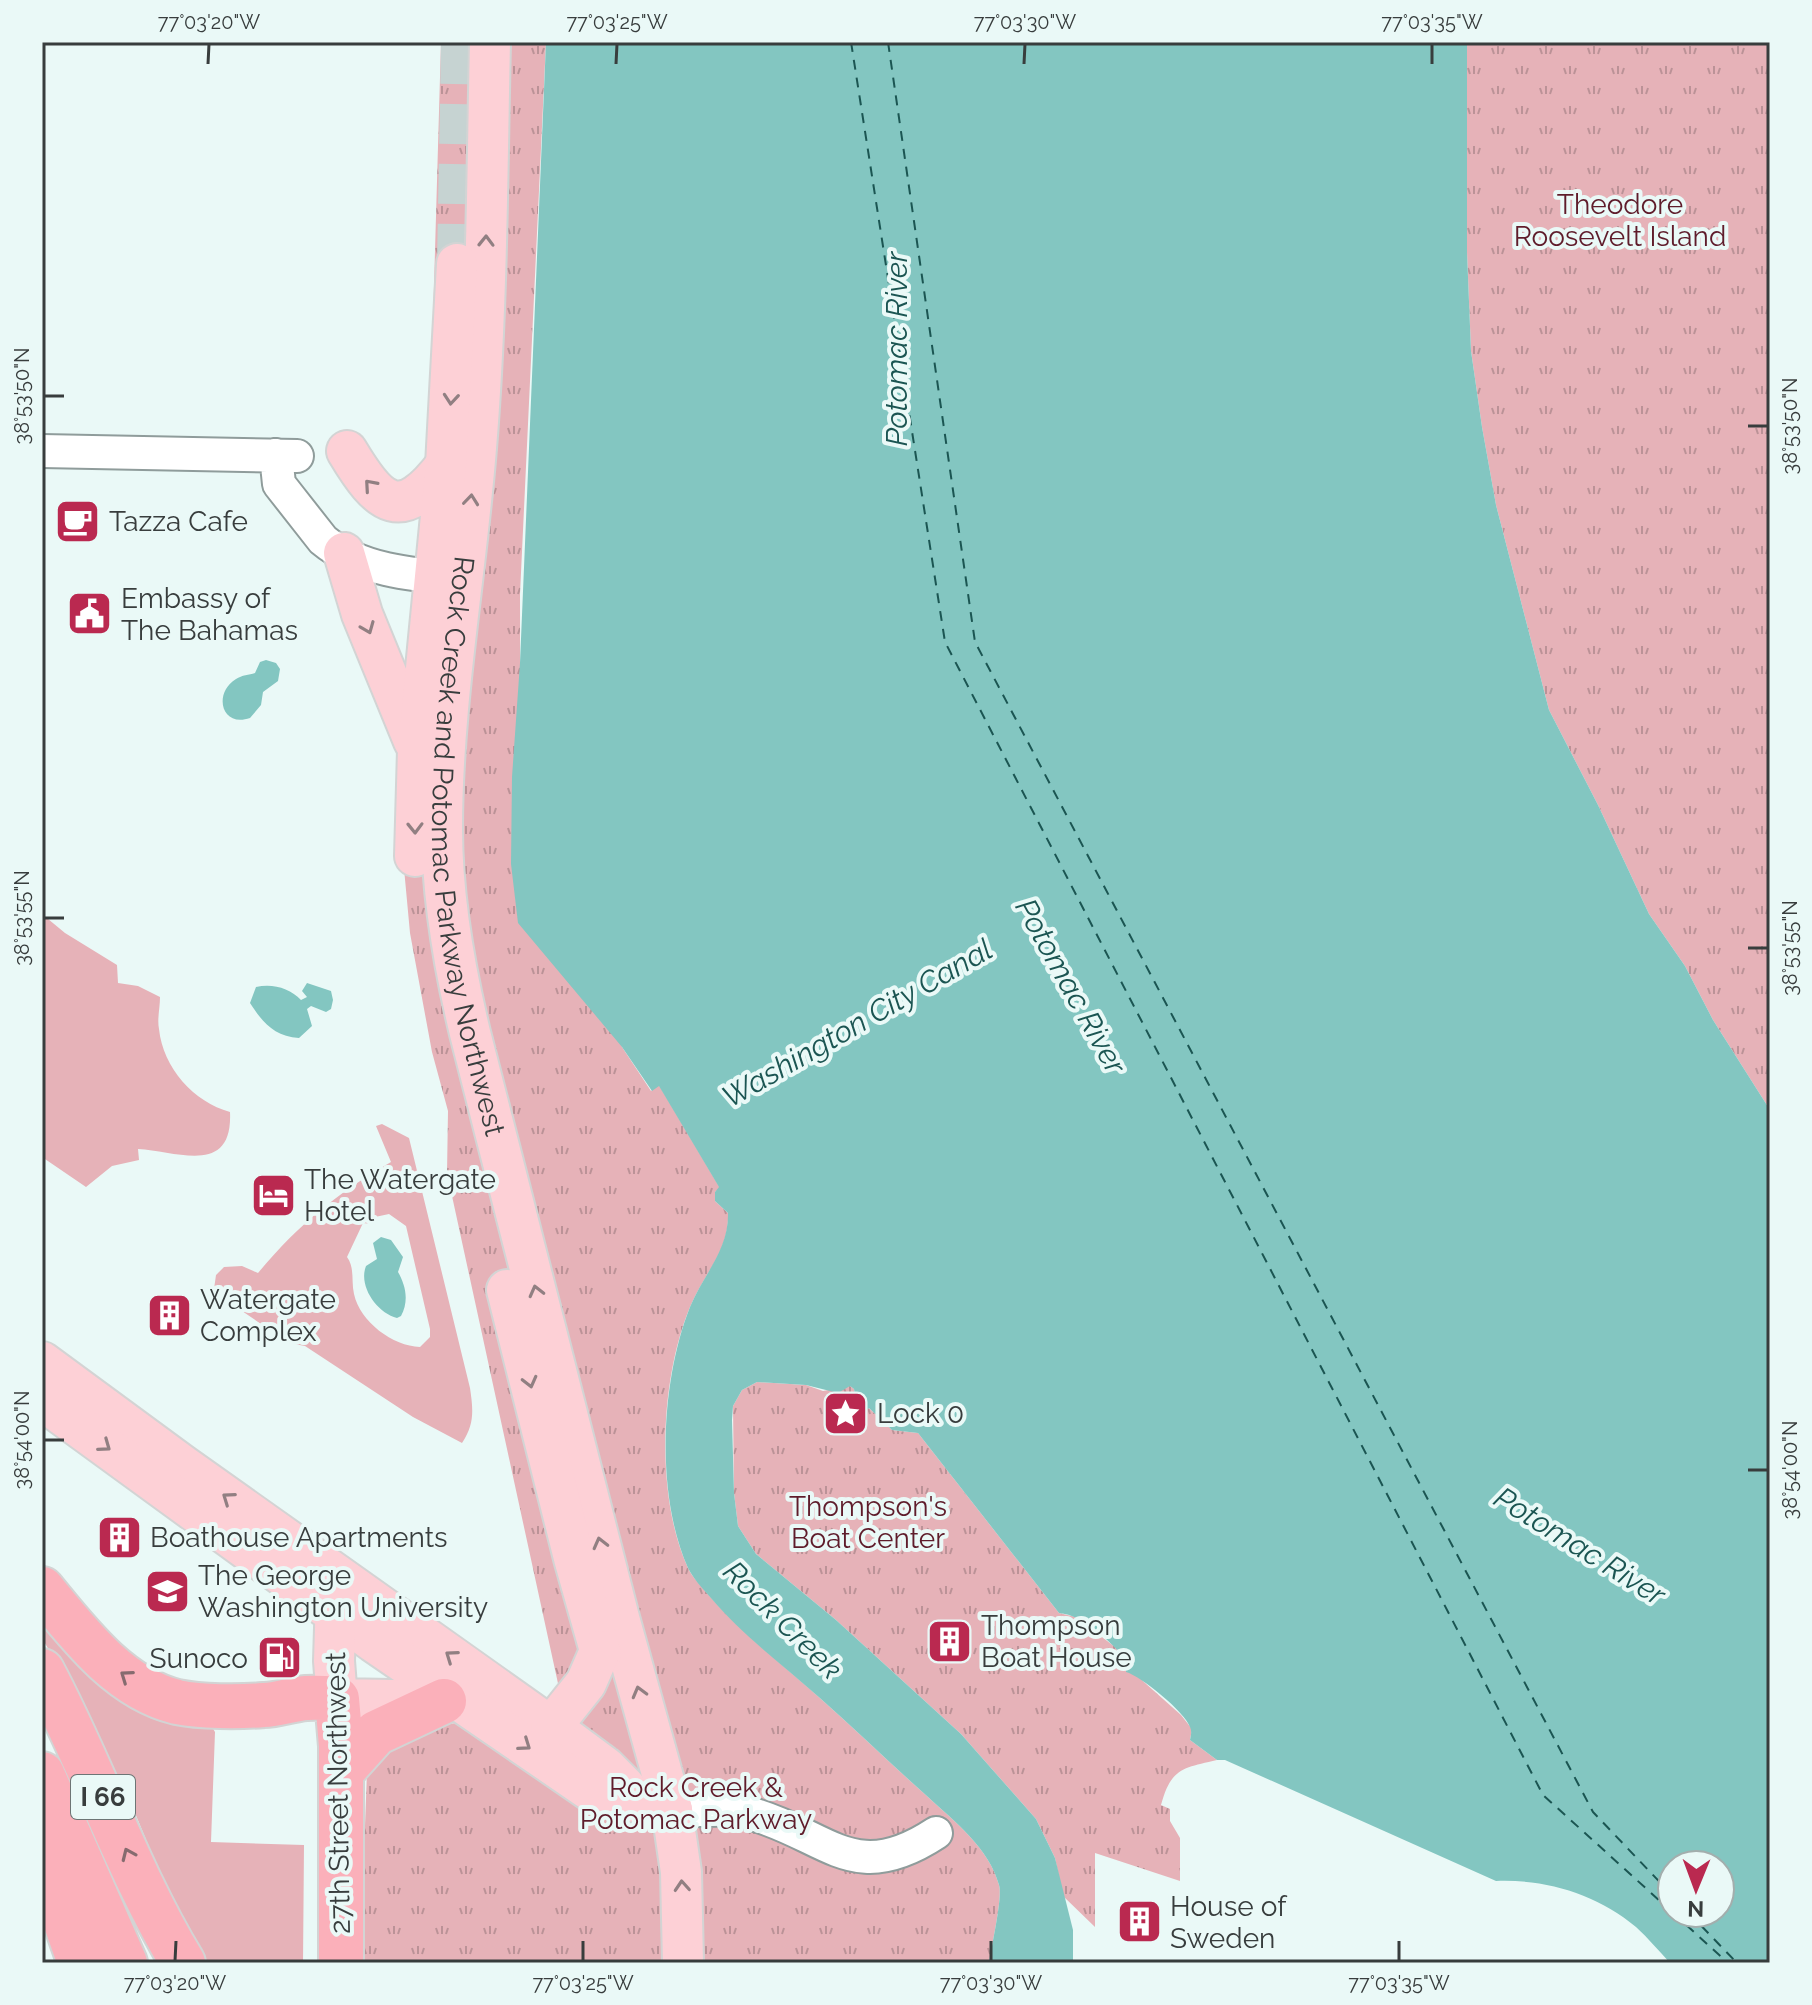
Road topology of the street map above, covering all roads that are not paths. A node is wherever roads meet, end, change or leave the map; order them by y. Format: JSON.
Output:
{"nodes":[{"id":1,"x":490,"y":42,"type":"edge"},
{"id":2,"x":457,"y":264,"type":"tunnel mouth"},
{"id":3,"x":42,"y":451,"type":"edge"},
{"id":4,"x":347,"y":451,"type":"dead end"},
{"id":5,"x":446,"y":465,"type":"junction"},
{"id":6,"x":344,"y":553,"type":"junction"},
{"id":7,"x":448,"y":577,"type":"junction"},
{"id":8,"x":418,"y":750,"type":"junction"},
{"id":9,"x":42,"y":1362,"type":"edge"},
{"id":10,"x":42,"y":1400,"type":"edge"},
{"id":11,"x":42,"y":1589,"type":"edge"},
{"id":12,"x":336,"y":1595,"type":"junction"},
{"id":13,"x":600,"y":1651,"type":"junction"},
{"id":14,"x":42,"y":1671,"type":"edge"},
{"id":15,"x":337,"y":1699,"type":"junction"},
{"id":16,"x":514,"y":1701,"type":"junction"},
{"id":17,"x":452,"y":1702,"type":"junction"},
{"id":18,"x":265,"y":1705,"type":"junction"},
{"id":19,"x":551,"y":1727,"type":"junction"},
{"id":20,"x":341,"y":1772,"type":"junction"},
{"id":21,"x":42,"y":1774,"type":"edge"},
{"id":22,"x":657,"y":1807,"type":"junction"},
{"id":23,"x":936,"y":1833,"type":"dead end"},
{"id":24,"x":42,"y":1855,"type":"edge"},
{"id":25,"x":80,"y":1963,"type":"edge"},
{"id":26,"x":125,"y":1963,"type":"edge"},
{"id":27,"x":183,"y":1963,"type":"edge"},
{"id":28,"x":341,"y":1963,"type":"edge"},
{"id":29,"x":657,"y":1963,"type":"edge"},
{"id":30,"x":683,"y":1963,"type":"edge"}],
"edges":[{"from":7,"to":1,"type":"main road","name":"Rock Creek and Potomac Parkway Northwest","one_way":true},
{"from":2,"to":5,"type":"main road","name":"Rock Creek and Potomac Parkway Northwest","one_way":true},
{"from":3,"to":6,"type":"street"},
{"from":5,"to":4,"type":"main road","one_way":true},
{"from":5,"to":7,"type":"main road","name":"Rock Creek and Potomac Parkway Northwest"},
{"from":6,"to":7,"type":"street"},
{"from":6,"to":8,"type":"main road","one_way":true},
{"from":7,"to":8,"type":"main road","name":"Rock Creek and Potomac Parkway Northwest"},
{"from":22,"to":7,"type":"main road","name":"Rock Creek and Potomac Parkway Northwest","one_way":true},
{"from":8,"to":13,"type":"main road","name":"Rock Creek and Potomac Parkway Northwest","one_way":true},
{"from":12,"to":9,"type":"main road","one_way":true},
{"from":10,"to":12,"type":"main road","one_way":true},
{"from":18,"to":11,"type":"highway","one_way":true},
{"from":12,"to":15,"type":"main road","name":"27th Street Northwest"},
{"from":16,"to":12,"type":"main road","one_way":true},
{"from":12,"to":17,"type":"main road"},
{"from":13,"to":19,"type":"main road"},
{"from":13,"to":22,"type":"main road","name":"Rock Creek and Potomac Parkway Northwest"},
{"from":27,"to":14,"type":"highway","number":"I 66","one_way":true},
{"from":15,"to":17,"type":"main road"},
{"from":15,"to":18,"type":"highway"},
{"from":15,"to":20,"type":"highway","name":"27th Street Northwest"},
{"from":16,"to":17,"type":"main road"},
{"from":16,"to":19,"type":"main road"},
{"from":17,"to":20,"type":"highway"},
{"from":17,"to":22,"type":"main road","one_way":true},
{"from":18,"to":20,"type":"highway"},
{"from":19,"to":22,"type":"main road"},
{"from":20,"to":28,"type":"highway","name":"27th Street Northwest"},
{"from":21,"to":26,"type":"highway"},
{"from":22,"to":23,"type":"street"},
{"from":22,"to":29,"type":"main road","name":"Rock Creek and Potomac Parkway Northwest"},
{"from":30,"to":22,"type":"main road","name":"Rock Creek and Potomac Parkway Northwest","one_way":true},
{"from":24,"to":25,"type":"highway"}]}
